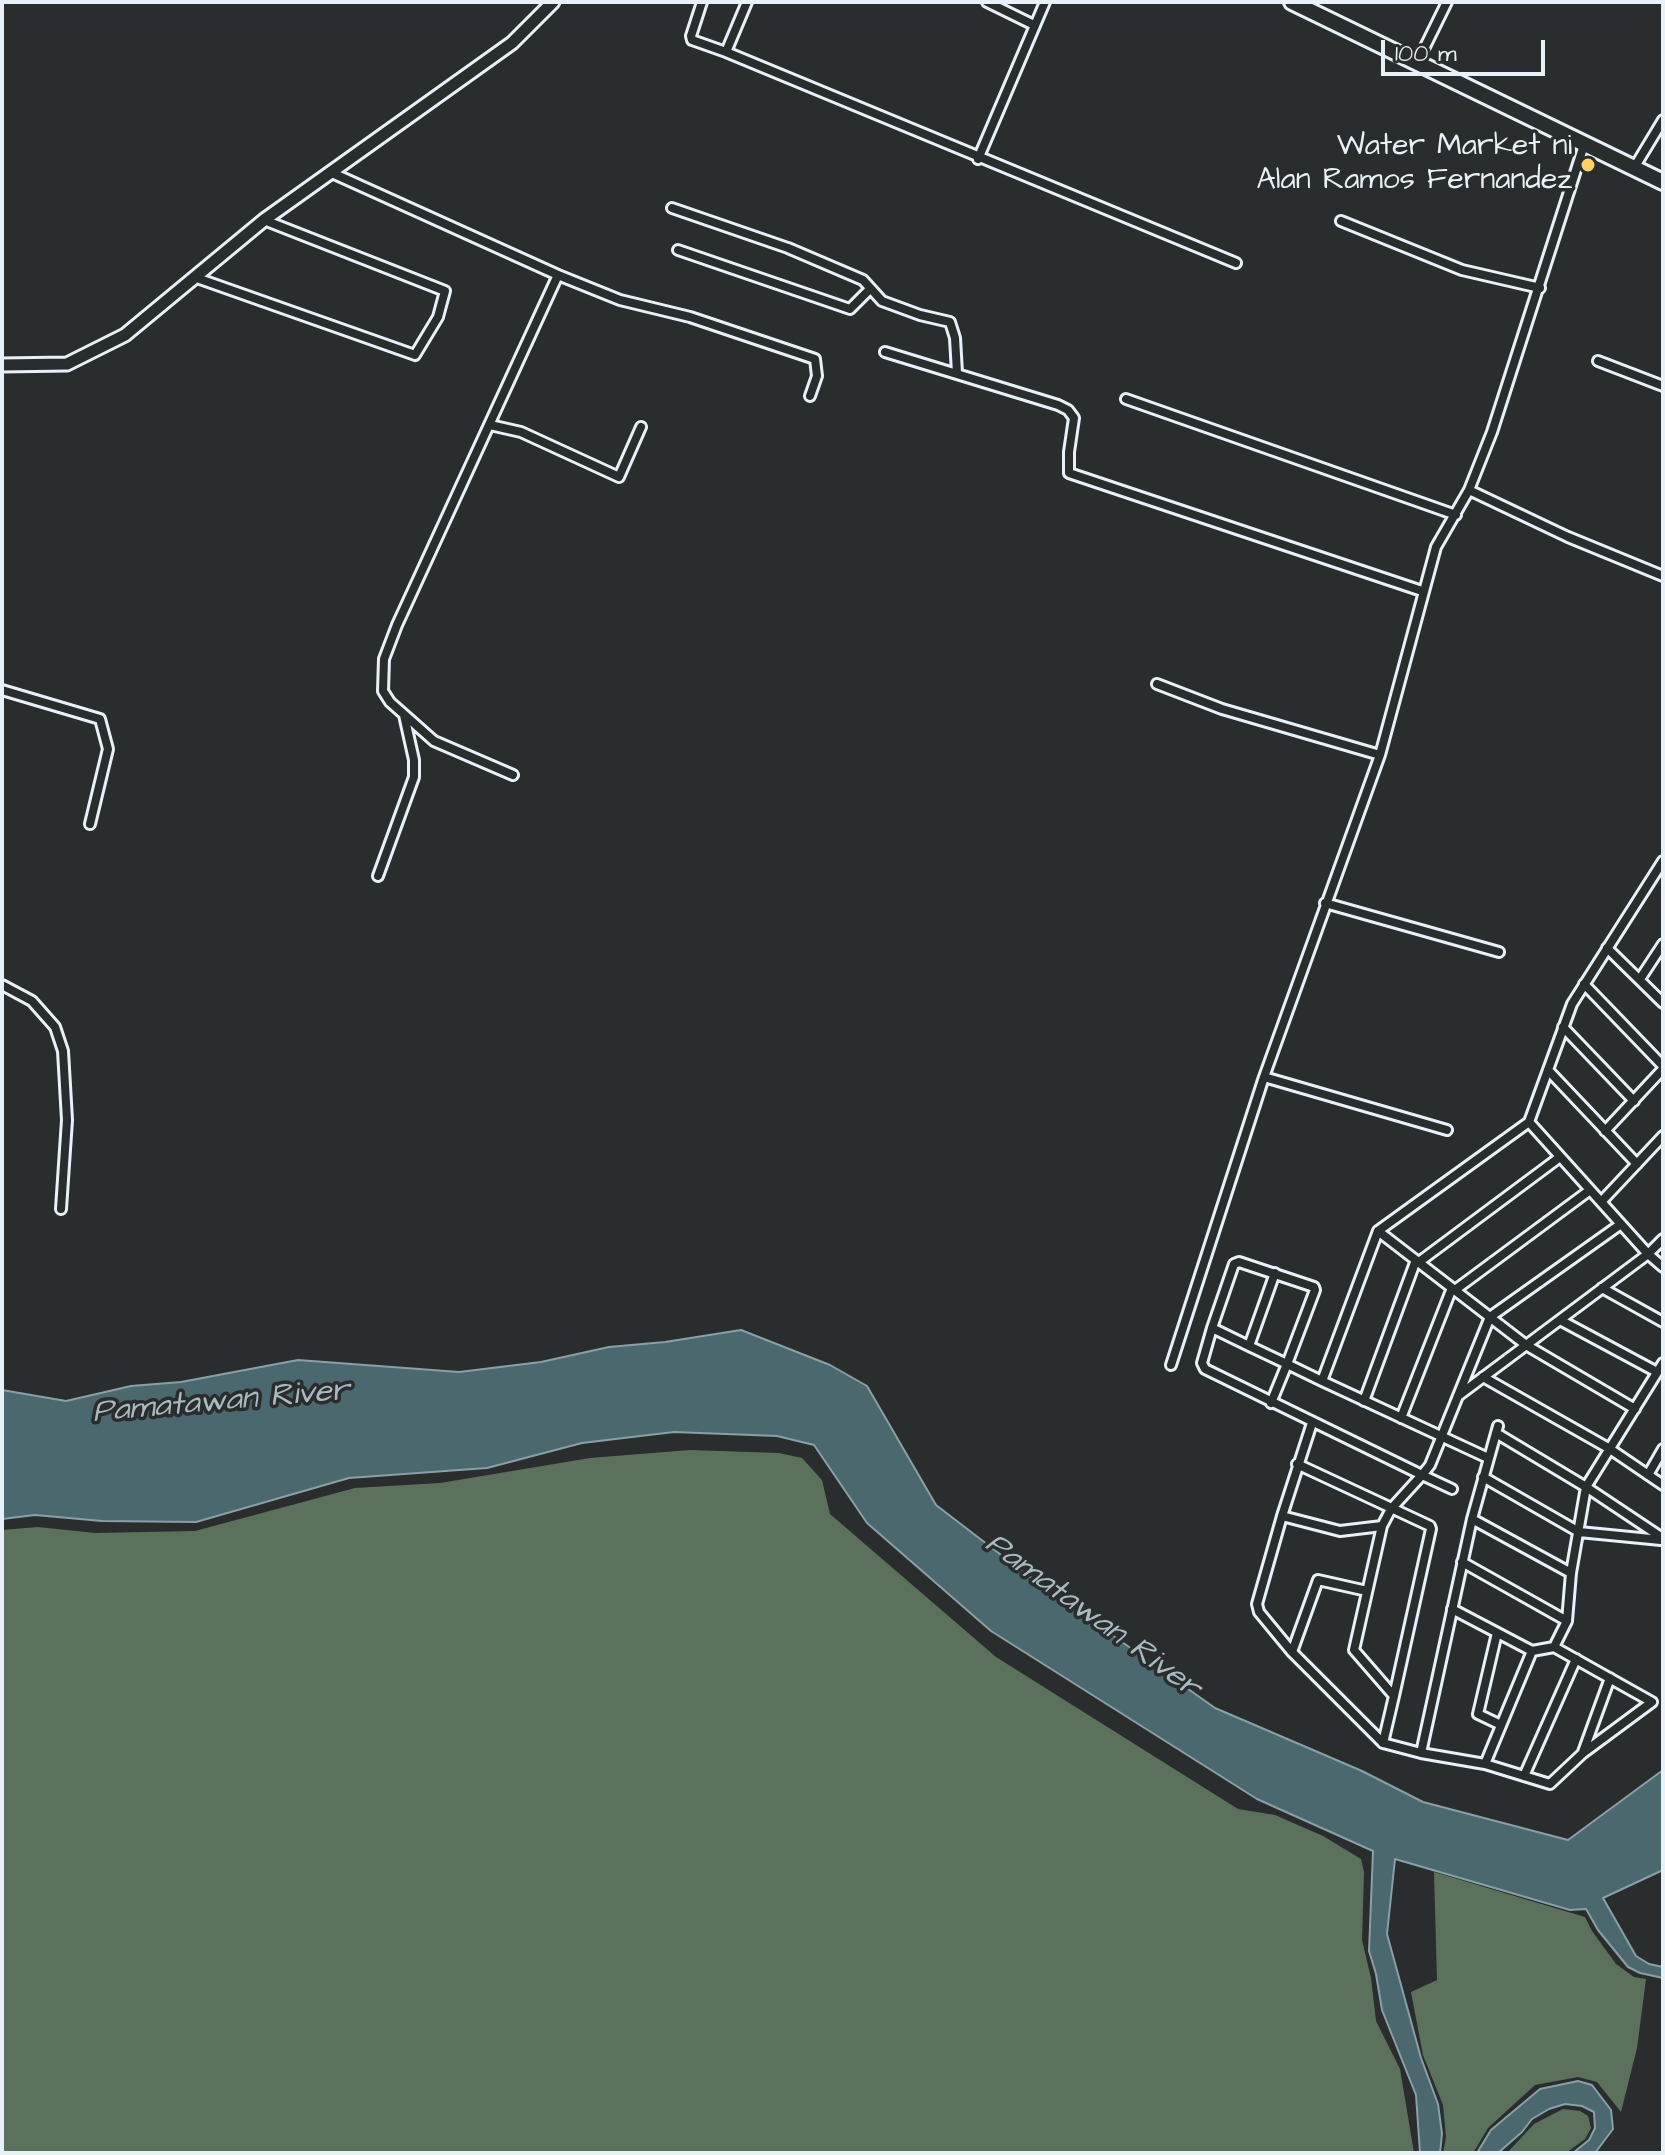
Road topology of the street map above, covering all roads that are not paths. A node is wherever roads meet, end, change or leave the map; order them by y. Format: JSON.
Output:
{"nodes":[{"id":1,"x":553,"y":2,"type":"edge"},
{"id":2,"x":702,"y":2,"type":"edge"},
{"id":3,"x":747,"y":2,"type":"edge"},
{"id":4,"x":987,"y":2,"type":"edge"},
{"id":5,"x":1045,"y":2,"type":"edge"},
{"id":6,"x":1292,"y":2,"type":"edge"},
{"id":7,"x":1447,"y":2,"type":"edge"},
{"id":8,"x":1034,"y":25,"type":"junction"},
{"id":9,"x":726,"y":52,"type":"junction"},
{"id":10,"x":1417,"y":63,"type":"junction"},
{"id":11,"x":1663,"y":120,"type":"edge"},
{"id":12,"x":1584,"y":145,"type":"junction"},
{"id":13,"x":978,"y":159,"type":"junction"},
{"id":14,"x":1634,"y":168,"type":"junction"},
{"id":15,"x":330,"y":172,"type":"junction"},
{"id":16,"x":1663,"y":182,"type":"edge"},
{"id":17,"x":672,"y":208,"type":"dead end"},
{"id":18,"x":264,"y":220,"type":"junction"},
{"id":19,"x":1341,"y":221,"type":"dead end"},
{"id":20,"x":678,"y":250,"type":"dead end"},
{"id":21,"x":1236,"y":263,"type":"dead end"},
{"id":22,"x":558,"y":275,"type":"junction"},
{"id":23,"x":194,"y":277,"type":"junction"},
{"id":24,"x":1540,"y":288,"type":"junction"},
{"id":25,"x":870,"y":289,"type":"junction"},
{"id":26,"x":885,"y":352,"type":"dead end"},
{"id":27,"x":1598,"y":361,"type":"dead end"},
{"id":28,"x":2,"y":365,"type":"edge"},
{"id":29,"x":957,"y":373,"type":"junction"},
{"id":30,"x":1663,"y":386,"type":"edge"},
{"id":31,"x":810,"y":396,"type":"dead end"},
{"id":32,"x":1126,"y":399,"type":"dead end"},
{"id":33,"x":490,"y":425,"type":"junction"},
{"id":34,"x":641,"y":427,"type":"dead end"},
{"id":35,"x":1469,"y":490,"type":"junction"},
{"id":36,"x":1456,"y":515,"type":"junction"},
{"id":37,"x":1663,"y":576,"type":"edge"},
{"id":38,"x":1422,"y":591,"type":"junction"},
{"id":39,"x":1157,"y":684,"type":"dead end"},
{"id":40,"x":2,"y":690,"type":"edge"},
{"id":41,"x":404,"y":714,"type":"junction"},
{"id":42,"x":1380,"y":755,"type":"junction"},
{"id":43,"x":513,"y":775,"type":"dead end"},
{"id":44,"x":90,"y":824,"type":"dead end"},
{"id":45,"x":1663,"y":861,"type":"edge"},
{"id":46,"x":378,"y":876,"type":"dead end"},
{"id":47,"x":1325,"y":903,"type":"junction"},
{"id":48,"x":1663,"y":944,"type":"edge"},
{"id":49,"x":1607,"y":948,"type":"junction"},
{"id":50,"x":1499,"y":952,"type":"dead end"},
{"id":51,"x":1640,"y":979,"type":"junction"},
{"id":52,"x":1584,"y":984,"type":"junction"},
{"id":53,"x":2,"y":985,"type":"edge"},
{"id":54,"x":1663,"y":1003,"type":"edge"},
{"id":55,"x":1563,"y":1027,"type":"junction"},
{"id":56,"x":1663,"y":1068,"type":"edge"},
{"id":57,"x":1548,"y":1070,"type":"junction"},
{"id":58,"x":1264,"y":1077,"type":"junction"},
{"id":59,"x":1634,"y":1101,"type":"junction"},
{"id":60,"x":1529,"y":1122,"type":"junction"},
{"id":61,"x":1447,"y":1130,"type":"dead end"},
{"id":62,"x":1605,"y":1131,"type":"junction"},
{"id":63,"x":1663,"y":1136,"type":"edge"},
{"id":64,"x":1560,"y":1157,"type":"junction"},
{"id":65,"x":1637,"y":1164,"type":"junction"},
{"id":66,"x":1590,"y":1190,"type":"junction"},
{"id":67,"x":1601,"y":1202,"type":"junction"},
{"id":68,"x":61,"y":1209,"type":"dead end"},
{"id":69,"x":1621,"y":1224,"type":"junction"},
{"id":70,"x":1378,"y":1231,"type":"junction"},
{"id":71,"x":1663,"y":1239,"type":"edge"},
{"id":72,"x":1648,"y":1254,"type":"junction"},
{"id":73,"x":1418,"y":1261,"type":"junction"},
{"id":74,"x":1663,"y":1267,"type":"edge"},
{"id":75,"x":1275,"y":1273,"type":"junction"},
{"id":76,"x":1602,"y":1288,"type":"junction"},
{"id":77,"x":1453,"y":1289,"type":"junction"},
{"id":78,"x":1490,"y":1317,"type":"junction"},
{"id":79,"x":1560,"y":1320,"type":"junction"},
{"id":80,"x":1663,"y":1322,"type":"edge"},
{"id":81,"x":1212,"y":1328,"type":"junction"},
{"id":82,"x":1526,"y":1345,"type":"junction"},
{"id":83,"x":1249,"y":1346,"type":"junction"},
{"id":84,"x":1663,"y":1363,"type":"edge"},
{"id":85,"x":1287,"y":1364,"type":"junction"},
{"id":86,"x":1171,"y":1365,"type":"dead end"},
{"id":87,"x":1657,"y":1372,"type":"junction"},
{"id":88,"x":1483,"y":1377,"type":"junction"},
{"id":89,"x":1322,"y":1381,"type":"junction"},
{"id":90,"x":1458,"y":1397,"type":"junction"},
{"id":91,"x":1364,"y":1401,"type":"junction"},
{"id":92,"x":1271,"y":1403,"type":"junction"},
{"id":93,"x":1635,"y":1409,"type":"junction"},
{"id":94,"x":1401,"y":1418,"type":"junction"},
{"id":95,"x":1312,"y":1423,"type":"junction"},
{"id":96,"x":1441,"y":1436,"type":"junction"},
{"id":97,"x":1610,"y":1449,"type":"junction"},
{"id":98,"x":1663,"y":1449,"type":"edge"},
{"id":99,"x":1488,"y":1458,"type":"junction"},
{"id":100,"x":1297,"y":1464,"type":"junction"},
{"id":101,"x":1422,"y":1475,"type":"junction"},
{"id":102,"x":1648,"y":1475,"type":"junction"},
{"id":103,"x":1483,"y":1477,"type":"junction"},
{"id":104,"x":1663,"y":1485,"type":"edge"},
{"id":105,"x":1586,"y":1487,"type":"junction"},
{"id":106,"x":1452,"y":1489,"type":"dead end"},
{"id":107,"x":1391,"y":1509,"type":"junction"},
{"id":108,"x":1282,"y":1516,"type":"junction"},
{"id":109,"x":1472,"y":1519,"type":"junction"},
{"id":110,"x":1382,"y":1526,"type":"junction"},
{"id":111,"x":1579,"y":1532,"type":"junction"},
{"id":112,"x":1462,"y":1562,"type":"junction"},
{"id":113,"x":1571,"y":1573,"type":"junction"},
{"id":114,"x":1367,"y":1591,"type":"junction"},
{"id":115,"x":1452,"y":1609,"type":"junction"},
{"id":116,"x":1567,"y":1621,"type":"junction"},
{"id":117,"x":1497,"y":1633,"type":"junction"},
{"id":118,"x":1554,"y":1647,"type":"junction"},
{"id":119,"x":1532,"y":1651,"type":"junction"},
{"id":120,"x":1292,"y":1652,"type":"junction"},
{"id":121,"x":1576,"y":1659,"type":"junction"},
{"id":122,"x":1610,"y":1678,"type":"junction"},
{"id":123,"x":1394,"y":1696,"type":"junction"},
{"id":124,"x":1501,"y":1725,"type":"junction"},
{"id":125,"x":1383,"y":1743,"type":"junction"},
{"id":126,"x":1421,"y":1753,"type":"junction"},
{"id":127,"x":1583,"y":1753,"type":"junction"},
{"id":128,"x":1485,"y":1764,"type":"junction"},
{"id":129,"x":1524,"y":1776,"type":"junction"}],
"edges":[{"from":1,"to":15,"type":"street"},
{"from":2,"to":9,"type":"street"},
{"from":3,"to":9,"type":"street"},
{"from":4,"to":8,"type":"street"},
{"from":5,"to":8,"type":"street"},
{"from":6,"to":10,"type":"main road"},
{"from":7,"to":10,"type":"street"},
{"from":8,"to":13,"type":"street"},
{"from":9,"to":13,"type":"street"},
{"from":10,"to":12,"type":"main road"},
{"from":11,"to":14,"type":"street"},
{"from":12,"to":14,"type":"main road"},
{"from":12,"to":24,"type":"street"},
{"from":13,"to":21,"type":"street"},
{"from":14,"to":16,"type":"main road"},
{"from":15,"to":18,"type":"street"},
{"from":15,"to":22,"type":"street"},
{"from":17,"to":25,"type":"street"},
{"from":18,"to":23,"type":"street"},
{"from":18,"to":23,"type":"street"},
{"from":19,"to":24,"type":"street"},
{"from":20,"to":25,"type":"street"},
{"from":22,"to":31,"type":"street"},
{"from":22,"to":33,"type":"street"},
{"from":23,"to":28,"type":"street"},
{"from":24,"to":35,"type":"street"},
{"from":25,"to":29,"type":"street"},
{"from":26,"to":29,"type":"street"},
{"from":27,"to":30,"type":"street"},
{"from":29,"to":38,"type":"street"},
{"from":32,"to":36,"type":"street"},
{"from":33,"to":34,"type":"street"},
{"from":33,"to":41,"type":"street"},
{"from":35,"to":36,"type":"street"},
{"from":35,"to":37,"type":"street"},
{"from":36,"to":38,"type":"street"},
{"from":38,"to":42,"type":"street"},
{"from":39,"to":42,"type":"street"},
{"from":40,"to":44,"type":"street"},
{"from":41,"to":43,"type":"street"},
{"from":41,"to":46,"type":"street"},
{"from":42,"to":47,"type":"street"},
{"from":45,"to":49,"type":"street"},
{"from":47,"to":50,"type":"street"},
{"from":47,"to":58,"type":"street"},
{"from":48,"to":51,"type":"street"},
{"from":49,"to":51,"type":"street"},
{"from":49,"to":52,"type":"street"},
{"from":51,"to":54,"type":"street"},
{"from":52,"to":55,"type":"street"},
{"from":52,"to":56,"type":"street"},
{"from":53,"to":68,"type":"street"},
{"from":55,"to":57,"type":"street"},
{"from":55,"to":59,"type":"street"},
{"from":56,"to":59,"type":"street"},
{"from":57,"to":60,"type":"street"},
{"from":57,"to":62,"type":"street"},
{"from":58,"to":61,"type":"street"},
{"from":58,"to":86,"type":"street"},
{"from":59,"to":62,"type":"street"},
{"from":60,"to":64,"type":"street"},
{"from":60,"to":70,"type":"street"},
{"from":62,"to":65,"type":"street"},
{"from":63,"to":65,"type":"street"},
{"from":64,"to":66,"type":"street"},
{"from":64,"to":73,"type":"street"},
{"from":65,"to":67,"type":"street"},
{"from":66,"to":67,"type":"street"},
{"from":66,"to":77,"type":"street"},
{"from":67,"to":69,"type":"street"},
{"from":69,"to":72,"type":"street"},
{"from":69,"to":78,"type":"street"},
{"from":70,"to":73,"type":"street"},
{"from":70,"to":89,"type":"street"},
{"from":71,"to":72,"type":"street"},
{"from":72,"to":74,"type":"street"},
{"from":72,"to":76,"type":"street"},
{"from":73,"to":77,"type":"street"},
{"from":73,"to":91,"type":"street"},
{"from":75,"to":81,"type":"street"},
{"from":75,"to":83,"type":"street"},
{"from":75,"to":85,"type":"street"},
{"from":76,"to":79,"type":"street"},
{"from":76,"to":80,"type":"street"},
{"from":77,"to":78,"type":"street"},
{"from":77,"to":94,"type":"street"},
{"from":78,"to":82,"type":"street"},
{"from":78,"to":90,"type":"street"},
{"from":79,"to":82,"type":"street"},
{"from":79,"to":87,"type":"street"},
{"from":81,"to":83,"type":"street"},
{"from":81,"to":92,"type":"street"},
{"from":82,"to":88,"type":"street"},
{"from":82,"to":93,"type":"street"},
{"from":83,"to":85,"type":"street"},
{"from":84,"to":87,"type":"street"},
{"from":85,"to":89,"type":"street"},
{"from":85,"to":92,"type":"street"},
{"from":87,"to":93,"type":"street"},
{"from":88,"to":90,"type":"street"},
{"from":88,"to":97,"type":"street"},
{"from":89,"to":91,"type":"street"},
{"from":90,"to":96,"type":"street"},
{"from":91,"to":94,"type":"street"},
{"from":92,"to":95,"type":"street"},
{"from":93,"to":97,"type":"street"},
{"from":94,"to":96,"type":"street"},
{"from":95,"to":100,"type":"street"},
{"from":95,"to":101,"type":"street"},
{"from":96,"to":99,"type":"street"},
{"from":96,"to":101,"type":"street"},
{"from":97,"to":102,"type":"street"},
{"from":97,"to":105,"type":"street"},
{"from":98,"to":102,"type":"street"},
{"from":99,"to":103,"type":"street"},
{"from":99,"to":105,"type":"street"},
{"from":100,"to":107,"type":"street"},
{"from":100,"to":108,"type":"street"},
{"from":101,"to":106,"type":"street"},
{"from":101,"to":107,"type":"street"},
{"from":102,"to":104,"type":"street"},
{"from":103,"to":109,"type":"street"},
{"from":103,"to":111,"type":"street"},
{"from":105,"to":111,"type":"street"},
{"from":105,"to":111,"type":"street"},
{"from":107,"to":110,"type":"street"},
{"from":107,"to":123,"type":"street"},
{"from":108,"to":110,"type":"street"},
{"from":108,"to":120,"type":"street"},
{"from":109,"to":112,"type":"street"},
{"from":109,"to":113,"type":"street"},
{"from":110,"to":114,"type":"street"},
{"from":111,"to":113,"type":"street"},
{"from":112,"to":115,"type":"street"},
{"from":112,"to":116,"type":"street"},
{"from":113,"to":116,"type":"street"},
{"from":114,"to":120,"type":"street"},
{"from":114,"to":123,"type":"street"},
{"from":115,"to":117,"type":"street"},
{"from":115,"to":126,"type":"street"},
{"from":116,"to":118,"type":"street"},
{"from":117,"to":119,"type":"street"},
{"from":117,"to":124,"type":"street"},
{"from":118,"to":119,"type":"street"},
{"from":118,"to":121,"type":"street"},
{"from":119,"to":124,"type":"street"},
{"from":120,"to":125,"type":"street"},
{"from":121,"to":122,"type":"street"},
{"from":121,"to":129,"type":"street"},
{"from":122,"to":127,"type":"street"},
{"from":122,"to":127,"type":"street"},
{"from":123,"to":125,"type":"street"},
{"from":124,"to":128,"type":"street"},
{"from":125,"to":126,"type":"street"},
{"from":126,"to":128,"type":"street"},
{"from":127,"to":129,"type":"street"},
{"from":128,"to":129,"type":"street"}]}
